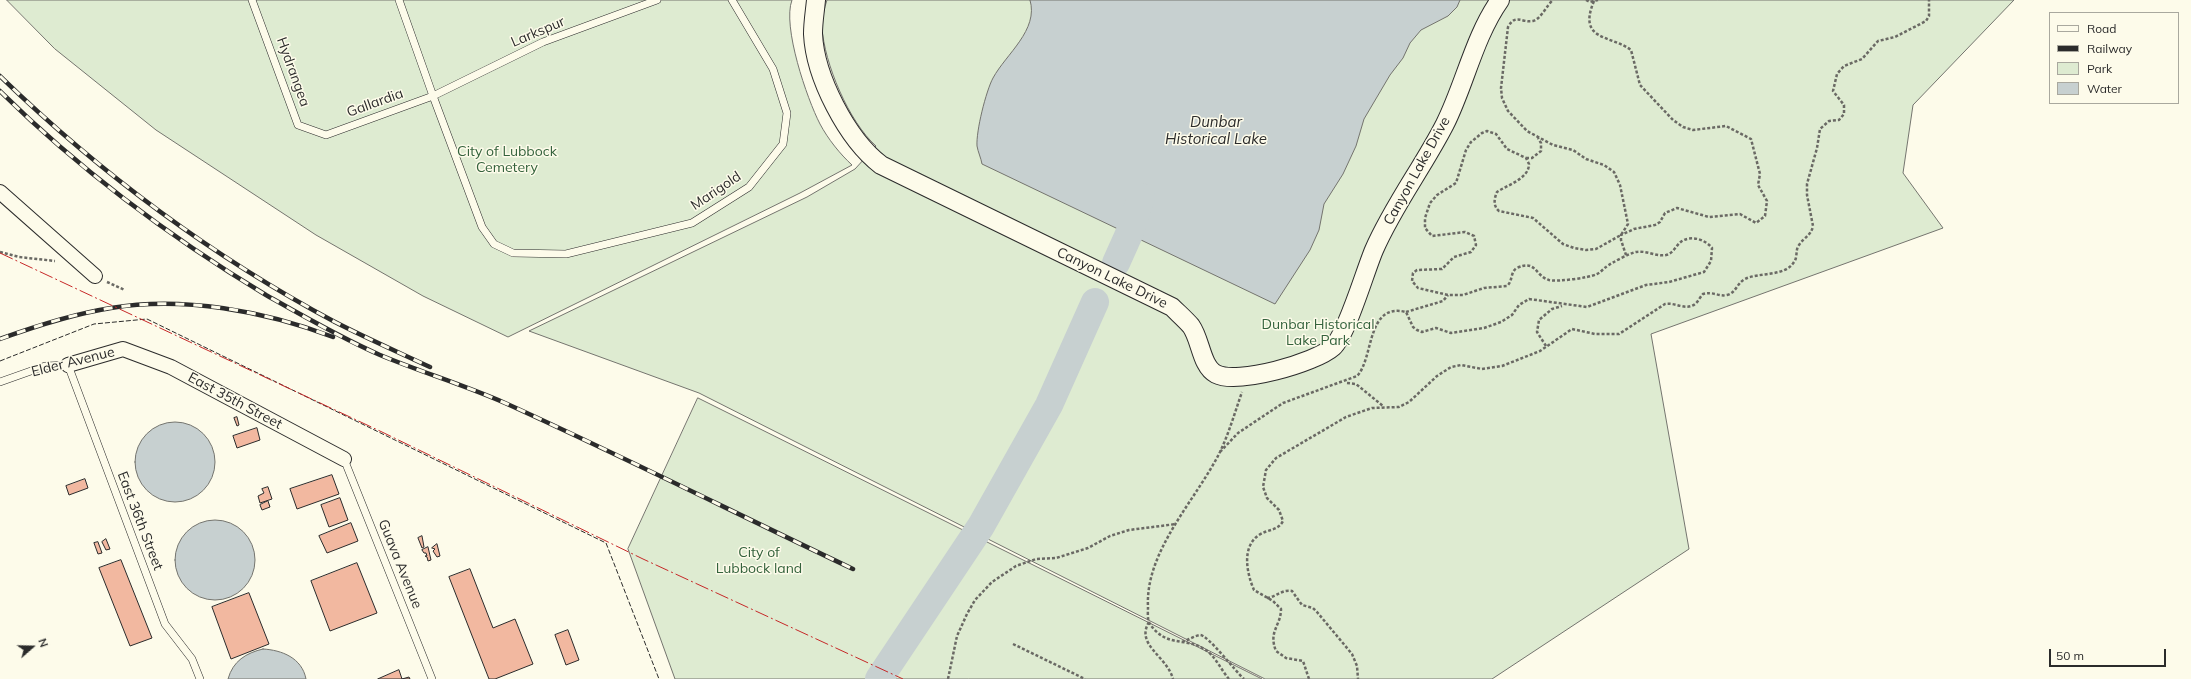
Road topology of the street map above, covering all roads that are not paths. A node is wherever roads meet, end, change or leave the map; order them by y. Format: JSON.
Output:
{"nodes":[{"id":1,"x":252,"y":0,"type":"edge"},
{"id":2,"x":399,"y":0,"type":"edge"},
{"id":3,"x":656,"y":0,"type":"edge"},
{"id":4,"x":732,"y":0,"type":"edge"},
{"id":5,"x":816,"y":0,"type":"edge"},
{"id":6,"x":1500,"y":0,"type":"edge"},
{"id":7,"x":433,"y":96,"type":"junction"},
{"id":8,"x":326,"y":135,"type":"joint"},
{"id":9,"x":0,"y":192,"type":"edge"},
{"id":10,"x":95,"y":276,"type":"dead end"},
{"id":11,"x":123,"y":349,"type":"joint"},
{"id":12,"x":68,"y":365,"type":"junction"},
{"id":13,"x":0,"y":382,"type":"edge"},
{"id":14,"x":344,"y":459,"type":"joint"},
{"id":15,"x":199,"y":679,"type":"edge"},
{"id":16,"x":432,"y":679,"type":"edge"}],
"edges":[{"from":1,"to":8,"type":"lane","name":"Hydrangea"},
{"from":2,"to":7,"type":"lane"},
{"from":3,"to":7,"type":"lane","name":"Larkspur"},
{"from":4,"to":7,"type":"lane","name":"Marigold"},
{"from":5,"to":6,"type":"street","name":"Canyon Lake Drive"},
{"from":7,"to":8,"type":"lane","name":"Gallardia"},
{"from":9,"to":10,"type":"street"},
{"from":11,"to":12,"type":"street","name":"Elder Avenue"},
{"from":11,"to":14,"type":"street","name":"East 35th Street"},
{"from":12,"to":13,"type":"lane","name":"Elder Avenue"},
{"from":12,"to":15,"type":"lane","name":"East 36th Street"},
{"from":14,"to":16,"type":"lane","name":"Guava Avenue"}]}
